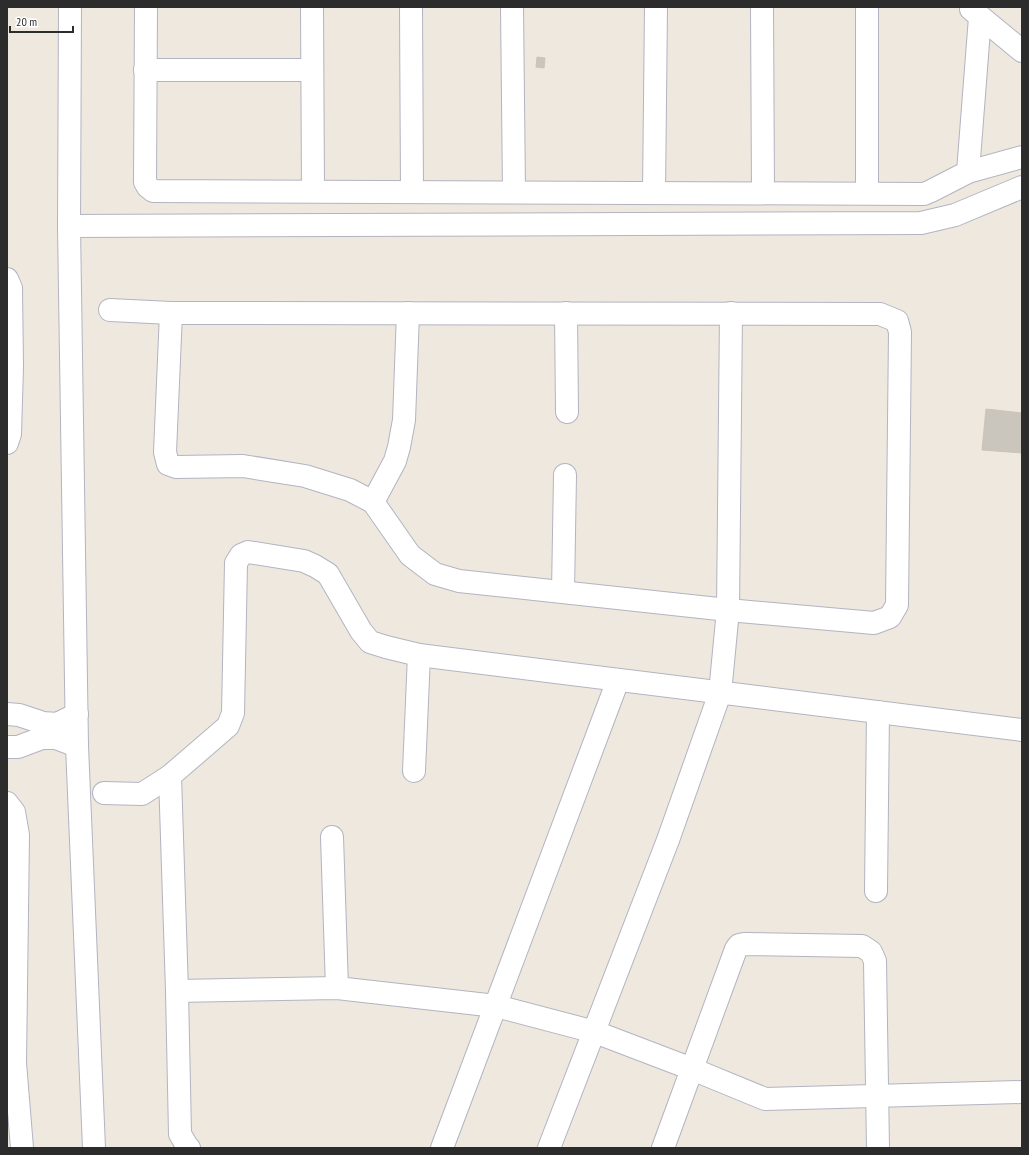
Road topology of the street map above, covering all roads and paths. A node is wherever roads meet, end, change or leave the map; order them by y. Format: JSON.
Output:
{"nodes":[{"id":1,"x":70,"y":7,"type":"edge"},
{"id":2,"x":146,"y":7,"type":"edge"},
{"id":3,"x":312,"y":7,"type":"edge"},
{"id":4,"x":411,"y":7,"type":"edge"},
{"id":5,"x":512,"y":7,"type":"edge"},
{"id":6,"x":656,"y":7,"type":"edge"},
{"id":7,"x":762,"y":7,"type":"edge"},
{"id":8,"x":867,"y":7,"type":"edge"},
{"id":9,"x":975,"y":12,"type":"edge"},
{"id":10,"x":1022,"y":51,"type":"edge"},
{"id":11,"x":146,"y":70,"type":"junction"},
{"id":12,"x":312,"y":70,"type":"junction"},
{"id":13,"x":1022,"y":157,"type":"edge"},
{"id":14,"x":968,"y":172,"type":"junction"},
{"id":15,"x":1022,"y":187,"type":"edge"},
{"id":16,"x":312,"y":191,"type":"junction"},
{"id":17,"x":412,"y":192,"type":"junction"},
{"id":18,"x":514,"y":192,"type":"junction"},
{"id":19,"x":654,"y":193,"type":"junction"},
{"id":20,"x":763,"y":193,"type":"junction"},
{"id":21,"x":867,"y":193,"type":"junction"},
{"id":22,"x":69,"y":226,"type":"junction"},
{"id":23,"x":7,"y":279,"type":"edge"},
{"id":24,"x":110,"y":310,"type":"dead end"},
{"id":25,"x":171,"y":313,"type":"junction"},
{"id":26,"x":408,"y":313,"type":"junction"},
{"id":27,"x":731,"y":313,"type":"junction"},
{"id":28,"x":566,"y":314,"type":"junction"},
{"id":29,"x":10,"y":367,"type":"edge"},
{"id":30,"x":567,"y":412,"type":"dead end"},
{"id":31,"x":7,"y":443,"type":"edge"},
{"id":32,"x":565,"y":475,"type":"dead end"},
{"id":33,"x":372,"y":502,"type":"junction"},
{"id":34,"x":564,"y":592,"type":"junction"},
{"id":35,"x":728,"y":610,"type":"junction"},
{"id":36,"x":419,"y":655,"type":"junction"},
{"id":37,"x":618,"y":680,"type":"junction"},
{"id":38,"x":720,"y":693,"type":"junction"},
{"id":39,"x":878,"y":712,"type":"junction"},
{"id":40,"x":7,"y":714,"type":"edge"},
{"id":41,"x":77,"y":714,"type":"junction"},
{"id":42,"x":1022,"y":730,"type":"edge"},
{"id":43,"x":77,"y":746,"type":"junction"},
{"id":44,"x":7,"y":747,"type":"edge"},
{"id":45,"x":414,"y":771,"type":"dead end"},
{"id":46,"x":170,"y":776,"type":"junction"},
{"id":47,"x":104,"y":793,"type":"dead end"},
{"id":48,"x":7,"y":803,"type":"edge"},
{"id":49,"x":332,"y":838,"type":"dead end"},
{"id":50,"x":12,"y":889,"type":"edge"},
{"id":51,"x":876,"y":891,"type":"dead end"},
{"id":52,"x":12,"y":973,"type":"edge"},
{"id":53,"x":337,"y":988,"type":"junction"},
{"id":54,"x":177,"y":991,"type":"junction"},
{"id":55,"x":496,"y":1006,"type":"junction"},
{"id":56,"x":595,"y":1032,"type":"junction"},
{"id":57,"x":11,"y":1064,"type":"edge"},
{"id":58,"x":692,"y":1069,"type":"junction"},
{"id":59,"x":1022,"y":1092,"type":"edge"},
{"id":60,"x":877,"y":1096,"type":"junction"},
{"id":61,"x":22,"y":1148,"type":"edge"},
{"id":62,"x":94,"y":1148,"type":"edge"},
{"id":63,"x":189,"y":1148,"type":"edge"},
{"id":64,"x":442,"y":1148,"type":"edge"},
{"id":65,"x":549,"y":1148,"type":"edge"},
{"id":66,"x":663,"y":1148,"type":"edge"},
{"id":67,"x":878,"y":1148,"type":"edge"}],
"edges":[{"from":1,"to":22,"type":"street"},
{"from":2,"to":11,"type":"street"},
{"from":3,"to":12,"type":"street"},
{"from":4,"to":17,"type":"street"},
{"from":5,"to":18,"type":"street"},
{"from":6,"to":19,"type":"street"},
{"from":7,"to":20,"type":"street"},
{"from":8,"to":21,"type":"street"},
{"from":9,"to":10,"type":"street"},
{"from":9,"to":14,"type":"street"},
{"from":11,"to":12,"type":"street"},
{"from":11,"to":16,"type":"street"},
{"from":12,"to":16,"type":"street"},
{"from":13,"to":14,"type":"street"},
{"from":14,"to":21,"type":"street"},
{"from":15,"to":22,"type":"street"},
{"from":16,"to":17,"type":"street"},
{"from":17,"to":18,"type":"street"},
{"from":18,"to":19,"type":"street"},
{"from":19,"to":20,"type":"street"},
{"from":20,"to":21,"type":"street"},
{"from":22,"to":41,"type":"street"},
{"from":23,"to":29,"type":"street"},
{"from":24,"to":25,"type":"street"},
{"from":25,"to":26,"type":"street"},
{"from":25,"to":33,"type":"street"},
{"from":26,"to":28,"type":"street"},
{"from":26,"to":33,"type":"street"},
{"from":27,"to":28,"type":"street"},
{"from":27,"to":35,"type":"street"},
{"from":27,"to":35,"type":"street"},
{"from":28,"to":30,"type":"street"},
{"from":29,"to":31,"type":"street"},
{"from":32,"to":34,"type":"street"},
{"from":33,"to":34,"type":"street"},
{"from":34,"to":35,"type":"street"},
{"from":35,"to":38,"type":"street"},
{"from":36,"to":37,"type":"street"},
{"from":36,"to":45,"type":"street"},
{"from":36,"to":46,"type":"street"},
{"from":37,"to":38,"type":"street"},
{"from":37,"to":55,"type":"street"},
{"from":38,"to":39,"type":"street"},
{"from":38,"to":56,"type":"street"},
{"from":39,"to":42,"type":"street"},
{"from":39,"to":51,"type":"street"},
{"from":40,"to":41,"type":"street"},
{"from":41,"to":43,"type":"street"},
{"from":43,"to":44,"type":"street"},
{"from":43,"to":62,"type":"street"},
{"from":46,"to":47,"type":"street"},
{"from":46,"to":54,"type":"street"},
{"from":48,"to":50,"type":"street"},
{"from":49,"to":53,"type":"street"},
{"from":50,"to":52,"type":"street"},
{"from":52,"to":57,"type":"street"},
{"from":53,"to":54,"type":"street"},
{"from":53,"to":55,"type":"street"},
{"from":54,"to":63,"type":"street"},
{"from":55,"to":56,"type":"street"},
{"from":55,"to":64,"type":"street"},
{"from":56,"to":58,"type":"street"},
{"from":56,"to":65,"type":"street"},
{"from":57,"to":61,"type":"street"},
{"from":58,"to":60,"type":"street"},
{"from":58,"to":60,"type":"street"},
{"from":58,"to":66,"type":"street"},
{"from":59,"to":60,"type":"street"},
{"from":60,"to":67,"type":"street"}]}
